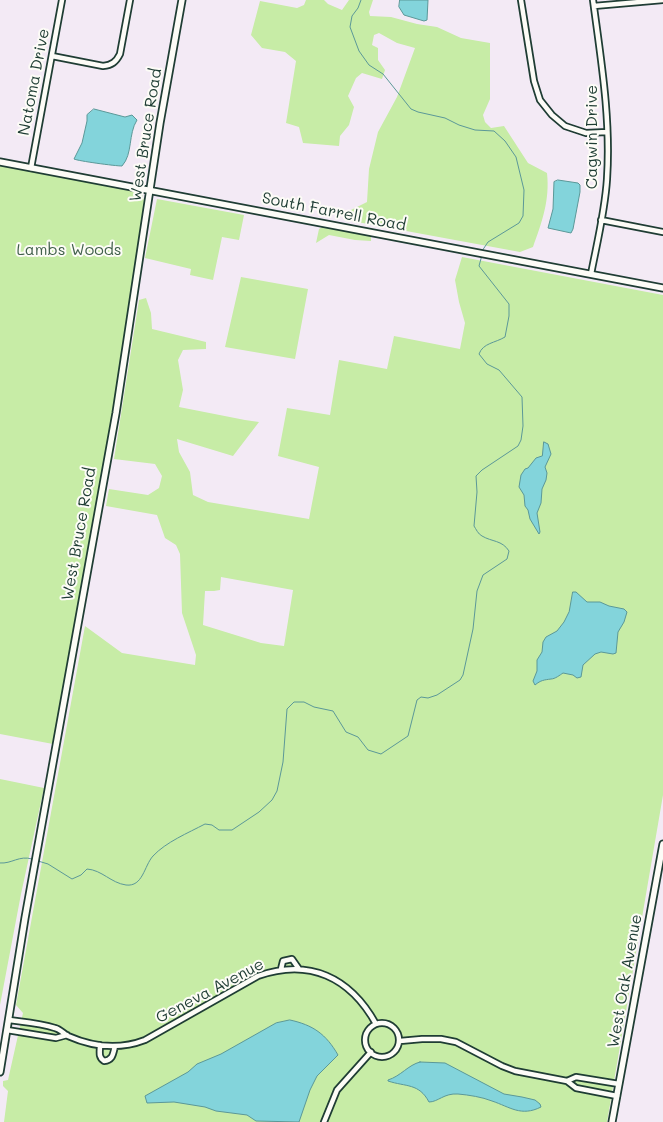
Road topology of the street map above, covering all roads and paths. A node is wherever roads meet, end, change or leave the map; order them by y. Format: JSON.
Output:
{"nodes":[{"id":1,"x":62,"y":0,"type":"edge"},
{"id":2,"x":130,"y":0,"type":"edge"},
{"id":3,"x":182,"y":0,"type":"edge"},
{"id":4,"x":521,"y":0,"type":"edge"},
{"id":5,"x":593,"y":0,"type":"edge"},
{"id":6,"x":663,"y":0,"type":"edge"},
{"id":7,"x":594,"y":6,"type":"junction"},
{"id":8,"x":52,"y":56,"type":"junction"},
{"id":9,"x":608,"y":132,"type":"junction"},
{"id":10,"x":0,"y":162,"type":"edge"},
{"id":11,"x":31,"y":168,"type":"junction"},
{"id":12,"x":150,"y":191,"type":"junction"},
{"id":13,"x":601,"y":220,"type":"junction"},
{"id":14,"x":663,"y":232,"type":"edge"},
{"id":15,"x":591,"y":274,"type":"junction"},
{"id":16,"x":663,"y":288,"type":"edge"},
{"id":17,"x":663,"y":844,"type":"edge"},
{"id":18,"x":299,"y":969,"type":"junction"},
{"id":19,"x":281,"y":970,"type":"junction"},
{"id":20,"x":8,"y":1020,"type":"junction"},
{"id":21,"x":376,"y":1024,"type":"junction"},
{"id":22,"x":7,"y":1030,"type":"junction"},
{"id":23,"x":67,"y":1035,"type":"junction"},
{"id":24,"x":400,"y":1041,"type":"junction"},
{"id":25,"x":100,"y":1045,"type":"junction"},
{"id":26,"x":115,"y":1046,"type":"junction"},
{"id":27,"x":371,"y":1052,"type":"junction"},
{"id":28,"x":0,"y":1072,"type":"edge"},
{"id":29,"x":567,"y":1081,"type":"junction"},
{"id":30,"x":619,"y":1084,"type":"junction"},
{"id":31,"x":617,"y":1096,"type":"junction"},
{"id":32,"x":324,"y":1122,"type":"edge"},
{"id":33,"x":612,"y":1122,"type":"edge"}],
"edges":[{"from":1,"to":8,"type":"street","name":"Natoma Drive"},
{"from":2,"to":8,"type":"street"},
{"from":3,"to":12,"type":"street","name":"West Bruce Road"},
{"from":4,"to":9,"type":"street"},
{"from":5,"to":7,"type":"street","name":"Cagwin Drive"},
{"from":6,"to":7,"type":"street"},
{"from":7,"to":9,"type":"street","name":"Cagwin Drive"},
{"from":8,"to":11,"type":"street","name":"Natoma Drive"},
{"from":9,"to":13,"type":"street","name":"Cagwin Drive"},
{"from":10,"to":11,"type":"street","name":"South Farrell Road"},
{"from":11,"to":12,"type":"street","name":"South Farrell Road"},
{"from":12,"to":15,"type":"street","name":"South Farrell Road"},
{"from":12,"to":20,"type":"street","name":"West Bruce Road"},
{"from":13,"to":14,"type":"street"},
{"from":13,"to":15,"type":"street","name":"Cagwin Drive"},
{"from":15,"to":16,"type":"street","name":"South Farrell Road"},
{"from":17,"to":30,"type":"street","name":"West Oak Avenue"},
{"from":18,"to":19,"type":"street","name":"Geneva Avenue"},
{"from":18,"to":19,"type":"street"},
{"from":18,"to":21,"type":"street","name":"Geneva Avenue"},
{"from":19,"to":26,"type":"street","name":"Geneva Avenue"},
{"from":20,"to":22,"type":"street","name":"West Bruce Road"},
{"from":20,"to":23,"type":"street","name":"Geneva Avenue"},
{"from":21,"to":24,"type":"street"},
{"from":21,"to":27,"type":"street"},
{"from":22,"to":23,"type":"street","name":"Geneva Avenue"},
{"from":22,"to":28,"type":"street","name":"West Bruce Road"},
{"from":23,"to":25,"type":"street","name":"Geneva Avenue"},
{"from":24,"to":27,"type":"street"},
{"from":24,"to":29,"type":"street"},
{"from":25,"to":26,"type":"street","name":"Geneva Avenue"},
{"from":25,"to":26,"type":"street"},
{"from":27,"to":32,"type":"street"},
{"from":29,"to":30,"type":"street"},
{"from":29,"to":31,"type":"street"},
{"from":30,"to":31,"type":"street","name":"West Oak Avenue"},
{"from":31,"to":33,"type":"street","name":"West Oak Avenue"}]}
